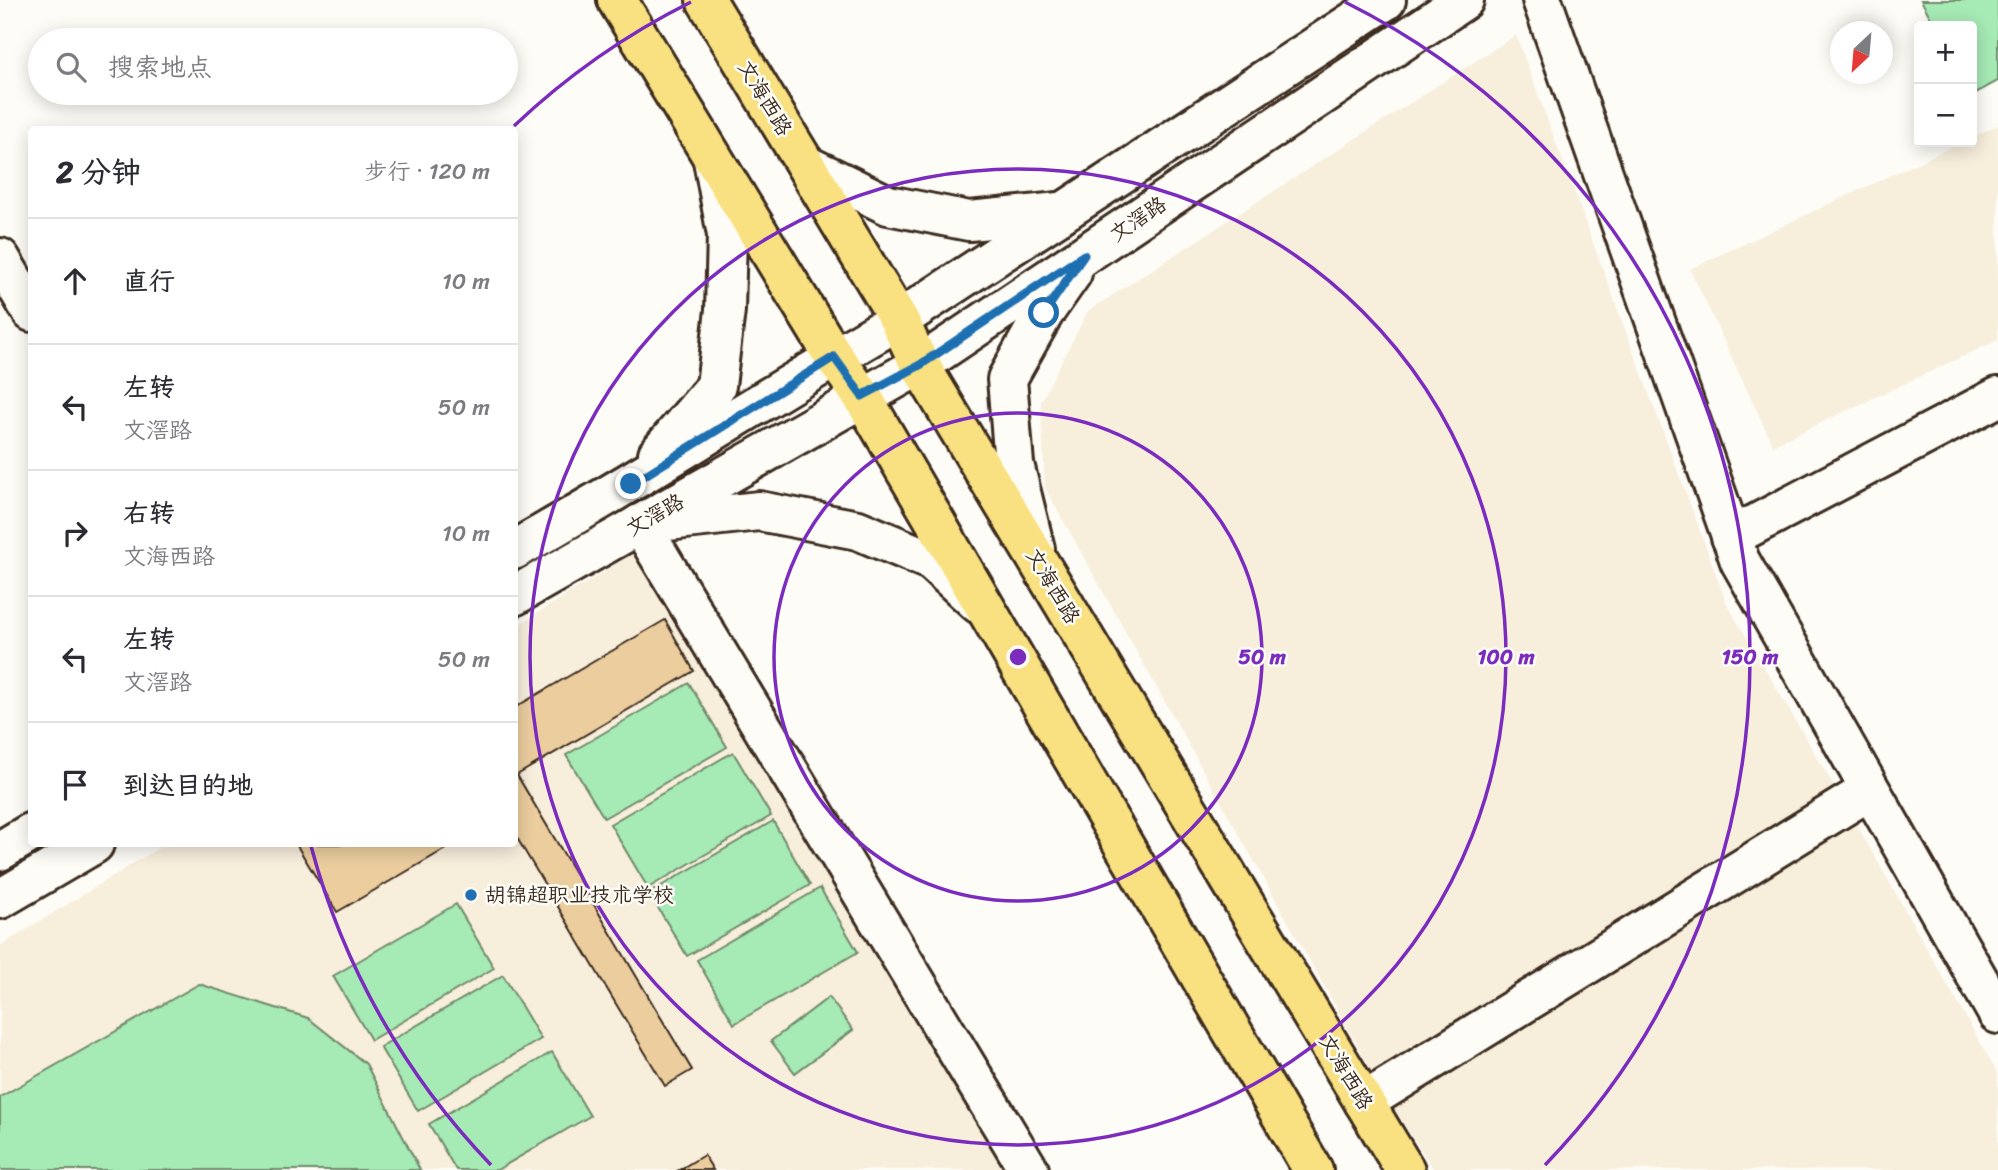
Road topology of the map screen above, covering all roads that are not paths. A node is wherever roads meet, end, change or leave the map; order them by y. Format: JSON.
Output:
{"nodes":[{"id":1,"x":617,"y":0,"type":"edge"},
{"id":2,"x":706,"y":0,"type":"edge"},
{"id":3,"x":1386,"y":0,"type":"edge"},
{"id":4,"x":1464,"y":0,"type":"edge"},
{"id":5,"x":1542,"y":0,"type":"edge"},
{"id":6,"x":713,"y":158,"type":"junction"},
{"id":7,"x":806,"y":165,"type":"junction"},
{"id":8,"x":1065,"y":211,"type":"junction"},
{"id":9,"x":1084,"y":255,"type":"junction"},
{"id":10,"x":0,"y":258,"type":"edge"},
{"id":11,"x":28,"y":305,"type":"edge"},
{"id":12,"x":899,"y":320,"type":"junction"},
{"id":13,"x":834,"y":357,"type":"junction"},
{"id":14,"x":920,"y":365,"type":"junction"},
{"id":15,"x":862,"y":396,"type":"junction"},
{"id":16,"x":1998,"y":397,"type":"edge"},
{"id":17,"x":631,"y":484,"type":"junction"},
{"id":18,"x":640,"y":524,"type":"junction"},
{"id":19,"x":1731,"y":537,"type":"junction"},
{"id":20,"x":518,"y":548,"type":"edge"},
{"id":21,"x":1038,"y":561,"type":"junction"},
{"id":22,"x":518,"y":594,"type":"edge"},
{"id":23,"x":986,"y":610,"type":"junction"},
{"id":24,"x":1870,"y":790,"type":"junction"},
{"id":25,"x":28,"y":834,"type":"edge"},
{"id":26,"x":89,"y":847,"type":"edge"},
{"id":27,"x":0,"y":851,"type":"edge"},
{"id":28,"x":0,"y":899,"type":"edge"},
{"id":29,"x":1998,"y":1014,"type":"edge"},
{"id":30,"x":1364,"y":1102,"type":"junction"},
{"id":31,"x":1028,"y":1170,"type":"edge"},
{"id":32,"x":1313,"y":1170,"type":"edge"},
{"id":33,"x":1405,"y":1170,"type":"edge"}],
"edges":[{"from":1,"to":6,"type":"main road"},
{"from":2,"to":7,"type":"main road","name":"文海西路"},
{"from":3,"to":8,"type":"street","name":"文滘路"},
{"from":4,"to":9,"type":"street","name":"文滘路"},
{"from":5,"to":19,"type":"street"},
{"from":6,"to":13,"type":"main road"},
{"from":6,"to":17,"type":"street"},
{"from":7,"to":8,"type":"street"},
{"from":7,"to":12,"type":"main road","name":"文海西路"},
{"from":8,"to":12,"type":"street","name":"文滘路"},
{"from":9,"to":14,"type":"street","name":"文滘路"},
{"from":9,"to":21,"type":"street"},
{"from":10,"to":11,"type":"street"},
{"from":12,"to":13,"type":"street","name":"文滘路"},
{"from":12,"to":14,"type":"main road","name":"文海西路"},
{"from":13,"to":15,"type":"main road"},
{"from":13,"to":17,"type":"street","name":"文滘路"},
{"from":14,"to":15,"type":"street","name":"文滘路"},
{"from":14,"to":21,"type":"main road","name":"文海西路"},
{"from":15,"to":18,"type":"street","name":"文滘路"},
{"from":15,"to":23,"type":"main road"},
{"from":16,"to":19,"type":"street"},
{"from":17,"to":20,"type":"street","name":"文滘路"},
{"from":18,"to":22,"type":"street","name":"文滘路"},
{"from":18,"to":23,"type":"street"},
{"from":18,"to":31,"type":"street"},
{"from":19,"to":24,"type":"street"},
{"from":21,"to":30,"type":"main road","name":"文海西路"},
{"from":23,"to":32,"type":"main road"},
{"from":24,"to":29,"type":"street"},
{"from":24,"to":30,"type":"street"},
{"from":25,"to":27,"type":"street"},
{"from":26,"to":28,"type":"street"},
{"from":30,"to":33,"type":"main road","name":"文海西路"}]}
